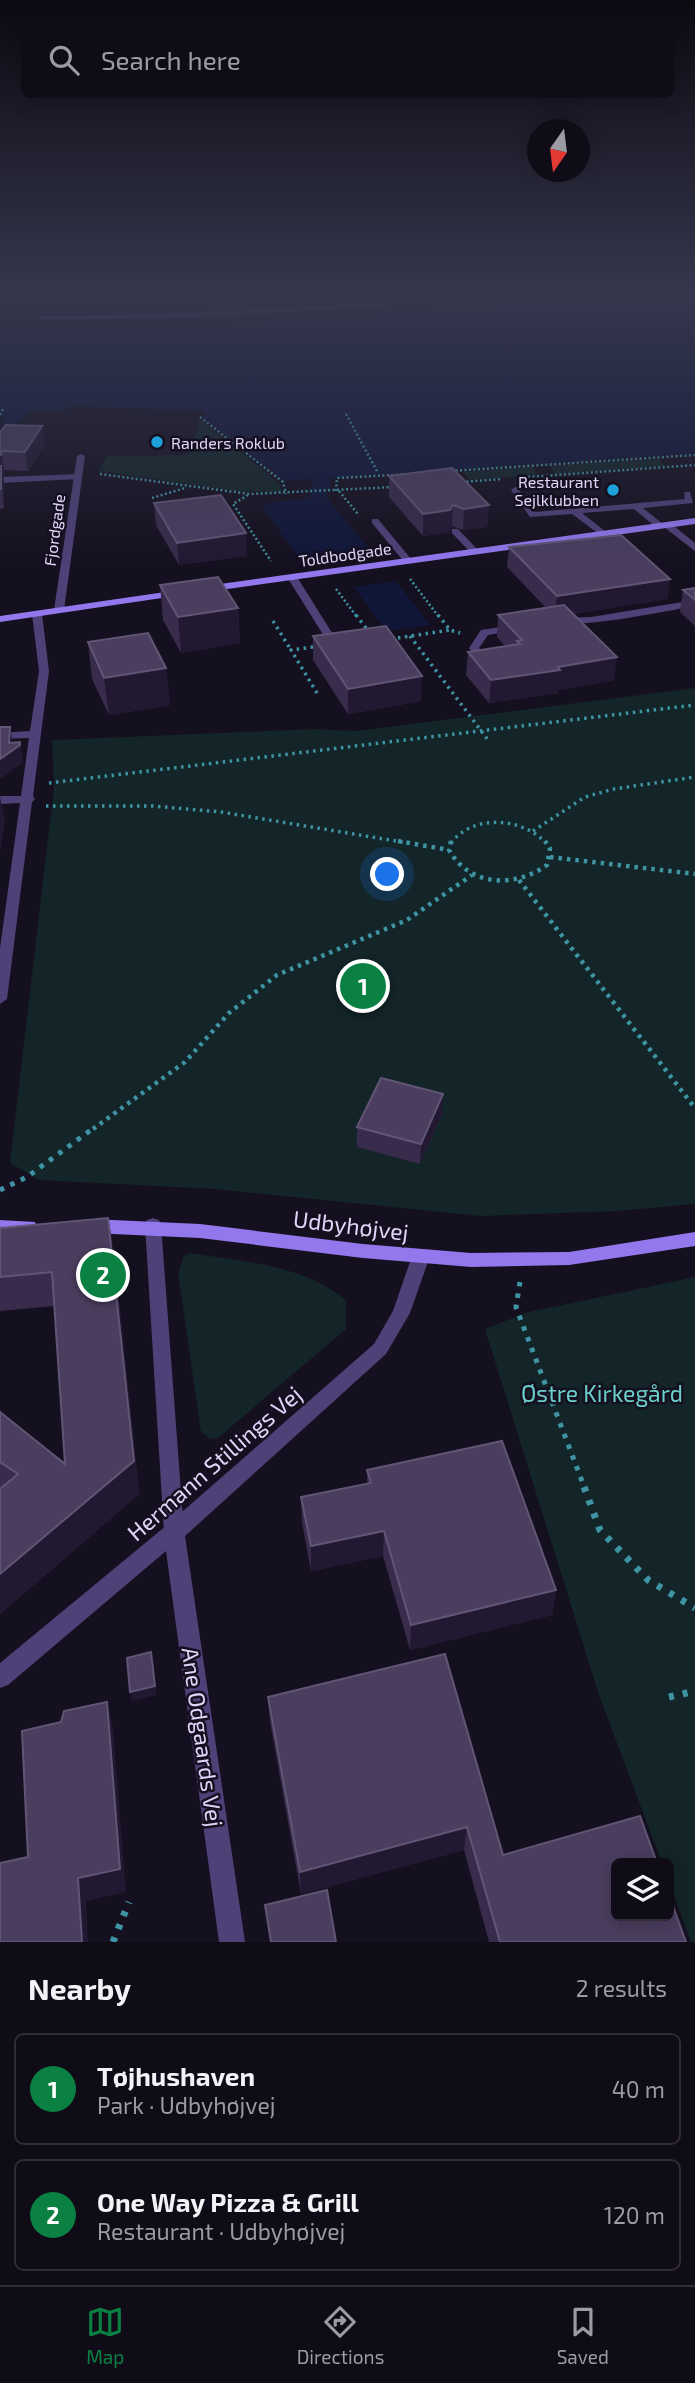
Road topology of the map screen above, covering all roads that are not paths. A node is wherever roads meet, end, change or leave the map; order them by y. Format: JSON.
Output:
{"nodes":[{"id":1,"x":81,"y":456,"type":"dead end"},
{"id":2,"x":78,"y":474,"type":"junction"},
{"id":3,"x":0,"y":480,"type":"edge"},
{"id":4,"x":515,"y":490,"type":"dead end"},
{"id":5,"x":687,"y":494,"type":"dead end"},
{"id":6,"x":636,"y":506,"type":"junction"},
{"id":7,"x":576,"y":513,"type":"junction"},
{"id":8,"x":375,"y":521,"type":"road end"},
{"id":9,"x":695,"y":521,"type":"edge"},
{"id":10,"x":664,"y":525,"type":"junction"},
{"id":11,"x":454,"y":531,"type":"dead end"},
{"id":12,"x":603,"y":534,"type":"junction"},
{"id":13,"x":695,"y":548,"type":"edge"},
{"id":14,"x":475,"y":552,"type":"junction"},
{"id":15,"x":402,"y":562,"type":"junction"},
{"id":16,"x":288,"y":578,"type":"junction"},
{"id":17,"x":695,"y":603,"type":"edge"},
{"id":18,"x":59,"y":610,"type":"junction"},
{"id":19,"x":37,"y":614,"type":"junction"},
{"id":20,"x":0,"y":619,"type":"edge"},
{"id":21,"x":551,"y":622,"type":"edge"},
{"id":22,"x":524,"y":626,"type":"edge"},
{"id":23,"x":334,"y":644,"type":"edge"},
{"id":24,"x":490,"y":666,"type":"edge"},
{"id":25,"x":37,"y":734,"type":"junction"},
{"id":26,"x":0,"y":736,"type":"edge"},
{"id":27,"x":0,"y":800,"type":"edge"},
{"id":28,"x":29,"y":803,"type":"junction"},
{"id":29,"x":0,"y":999,"type":"edge"},
{"id":30,"x":153,"y":1225,"type":"junction"},
{"id":31,"x":42,"y":1226,"type":"edge"},
{"id":32,"x":69,"y":1226,"type":"edge"},
{"id":33,"x":0,"y":1227,"type":"edge"},
{"id":34,"x":695,"y":1239,"type":"edge"},
{"id":35,"x":421,"y":1256,"type":"junction"},
{"id":36,"x":174,"y":1532,"type":"junction"},
{"id":37,"x":0,"y":1677,"type":"edge"},
{"id":38,"x":232,"y":1942,"type":"edge"}],
"edges":[{"from":1,"to":2,"type":"street","name":"Fjordgade"},
{"from":2,"to":3,"type":"street"},
{"from":2,"to":18,"type":"street","name":"Fjordgade"},
{"from":4,"to":7,"type":"street"},
{"from":5,"to":6,"type":"street"},
{"from":6,"to":7,"type":"street"},
{"from":6,"to":10,"type":"street"},
{"from":7,"to":12,"type":"street"},
{"from":8,"to":15,"type":"street"},
{"from":9,"to":10,"type":"street","name":"Toldbodgade"},
{"from":10,"to":12,"type":"street","name":"Toldbodgade"},
{"from":10,"to":13,"type":"street"},
{"from":11,"to":14,"type":"street"},
{"from":12,"to":14,"type":"street","name":"Toldbodgade"},
{"from":14,"to":15,"type":"street","name":"Toldbodgade"},
{"from":15,"to":16,"type":"street","name":"Toldbodgade"},
{"from":16,"to":18,"type":"street","name":"Toldbodgade"},
{"from":16,"to":23,"type":"street"},
{"from":17,"to":21,"type":"street"},
{"from":18,"to":19,"type":"street","name":"Toldbodgade"},
{"from":19,"to":20,"type":"street","name":"Toldbodgade"},
{"from":19,"to":25,"type":"street"},
{"from":22,"to":24,"type":"street"},
{"from":25,"to":26,"type":"street"},
{"from":25,"to":28,"type":"street"},
{"from":27,"to":28,"type":"street"},
{"from":28,"to":29,"type":"street"},
{"from":30,"to":32,"type":"street","name":"Udbyhøjvej"},
{"from":30,"to":35,"type":"street","name":"Udbyhøjvej"},
{"from":30,"to":36,"type":"street","name":"Ane Odgaards Vej"},
{"from":31,"to":33,"type":"street"},
{"from":34,"to":35,"type":"street","name":"Udbyhøjvej"},
{"from":35,"to":36,"type":"street","name":"Hermann Stillings Vej"},
{"from":36,"to":37,"type":"street","name":"Hermann Stillings Vej"},
{"from":36,"to":38,"type":"street","name":"Ane Odgaards Vej"}]}
